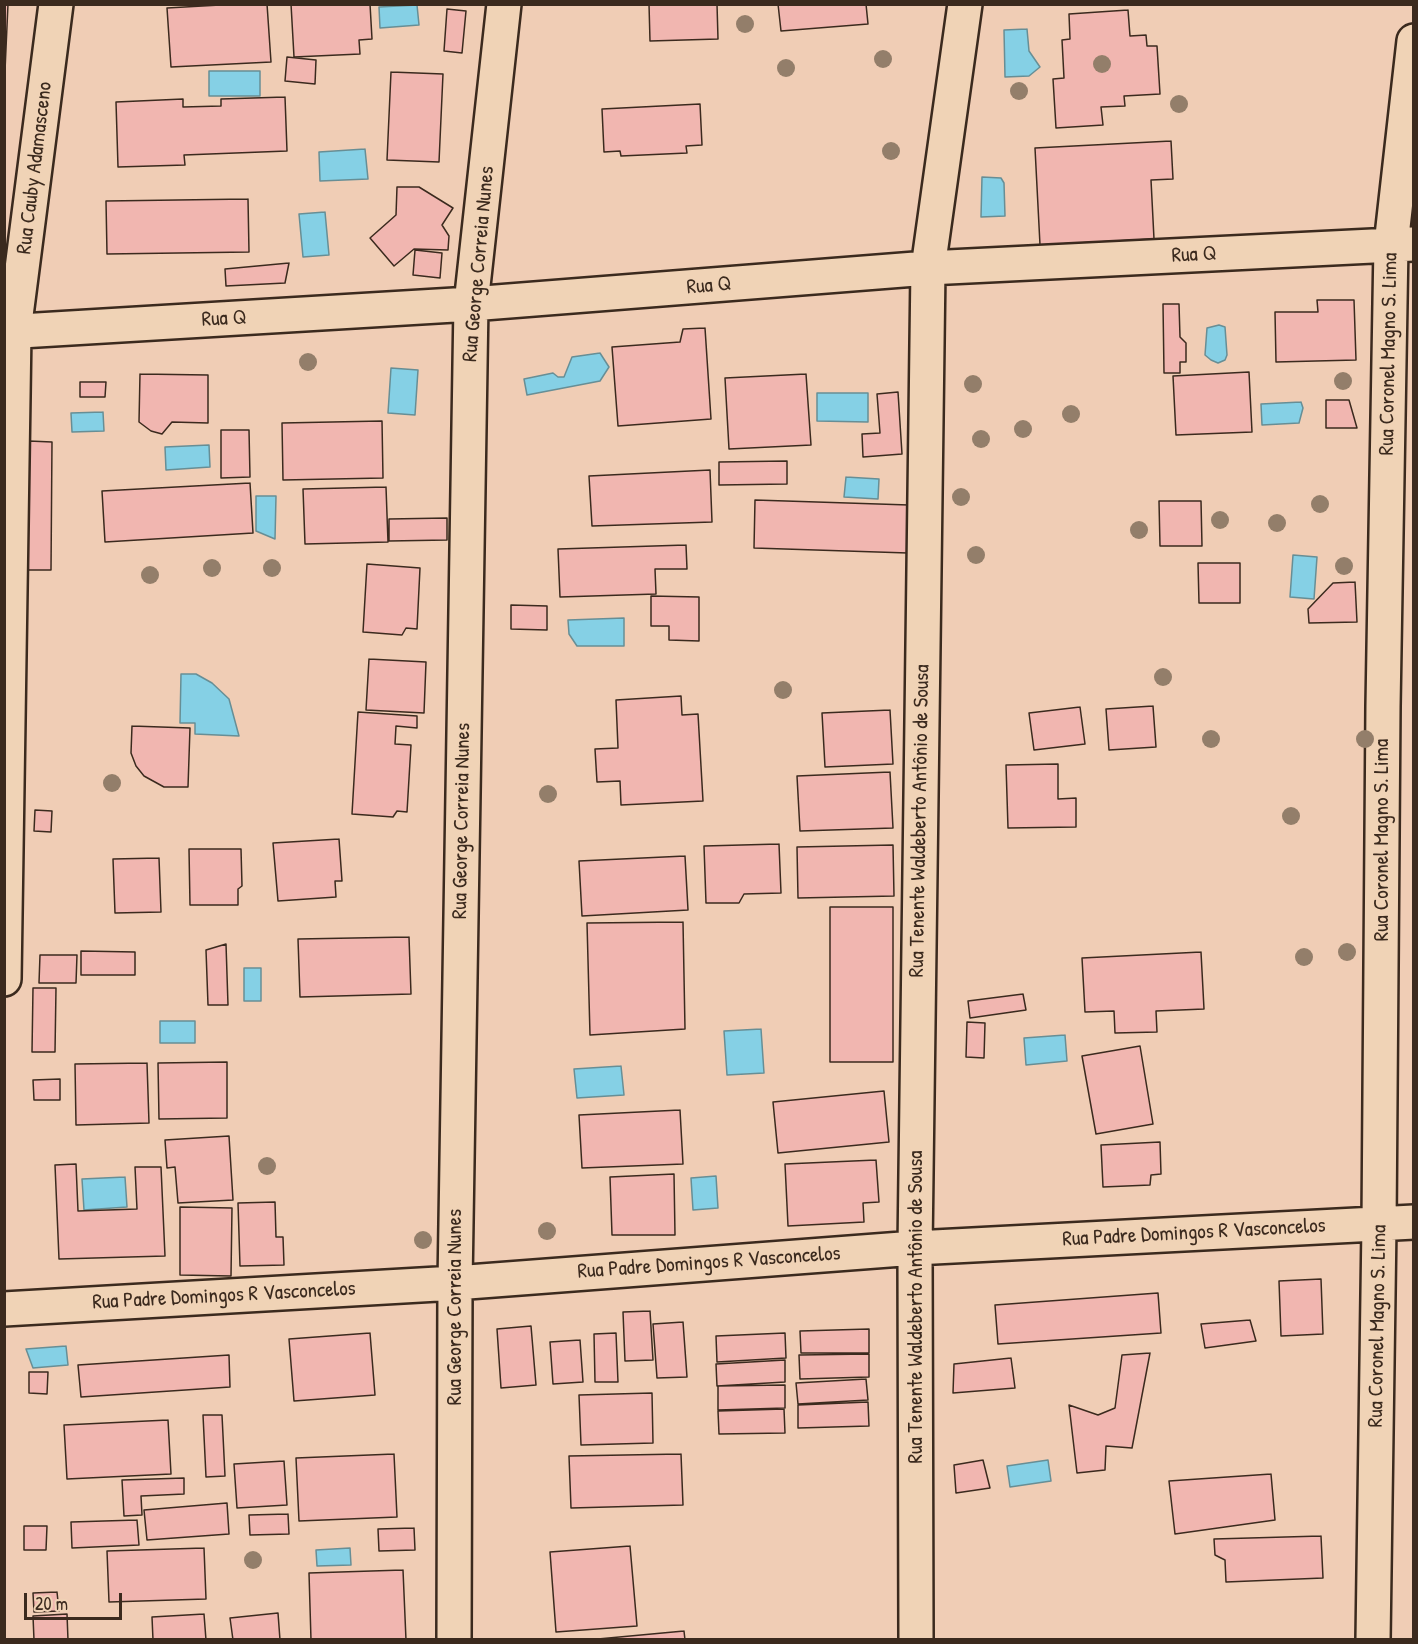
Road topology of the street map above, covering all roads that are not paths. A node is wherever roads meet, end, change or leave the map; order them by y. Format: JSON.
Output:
{"nodes":[{"id":1,"x":56,"y":4,"type":"edge"},
{"id":2,"x":504,"y":4,"type":"edge"},
{"id":3,"x":965,"y":4,"type":"edge"},
{"id":4,"x":1413,"y":41,"type":"edge"},
{"id":5,"x":1402,"y":244,"type":"edge"},
{"id":6,"x":927,"y":268,"type":"junction"},
{"id":7,"x":471,"y":304,"type":"junction"},
{"id":8,"x":9,"y":331,"type":"edge"},
{"id":9,"x":4,"y":979,"type":"edge"},
{"id":10,"x":1413,"y":1222,"type":"edge"},
{"id":11,"x":1379,"y":1225,"type":"junction"},
{"id":12,"x":915,"y":1248,"type":"junction"},
{"id":13,"x":455,"y":1283,"type":"junction"},
{"id":14,"x":4,"y":1309,"type":"edge"},
{"id":15,"x":454,"y":1640,"type":"edge"},
{"id":16,"x":916,"y":1640,"type":"edge"},
{"id":17,"x":1373,"y":1640,"type":"edge"}],
"edges":[{"from":1,"to":8,"type":"street","name":"Rua Cauby Adamasceno"},
{"from":2,"to":7,"type":"street","name":"Rua George Correia Nunes"},
{"from":3,"to":6,"type":"street","name":"Rua Tenente Waldeberto Antônio de Sousa"},
{"from":4,"to":5,"type":"street","name":"Rua Coronel Magno S. Lima"},
{"from":5,"to":6,"type":"street","name":"Rua Q"},
{"from":5,"to":11,"type":"street","name":"Rua Coronel Magno S. Lima"},
{"from":6,"to":7,"type":"street","name":"Rua Q"},
{"from":6,"to":12,"type":"street","name":"Rua Tenente Waldeberto Antônio de Sousa"},
{"from":7,"to":8,"type":"street","name":"Rua Q"},
{"from":7,"to":13,"type":"street","name":"Rua George Correia Nunes"},
{"from":8,"to":9,"type":"street","name":"Rua Cauby Adamasceno"},
{"from":10,"to":11,"type":"street","name":"Rua Padre Domingos R Vasconcelos"},
{"from":11,"to":12,"type":"street","name":"Rua Padre Domingos R Vasconcelos"},
{"from":11,"to":17,"type":"street","name":"Rua Coronel Magno S. Lima"},
{"from":12,"to":13,"type":"street","name":"Rua Padre Domingos R Vasconcelos"},
{"from":12,"to":16,"type":"street","name":"Rua Tenente Waldeberto Antônio de Sousa"},
{"from":13,"to":14,"type":"street","name":"Rua Padre Domingos R Vasconcelos"},
{"from":13,"to":15,"type":"street","name":"Rua George Correia Nunes"}]}
